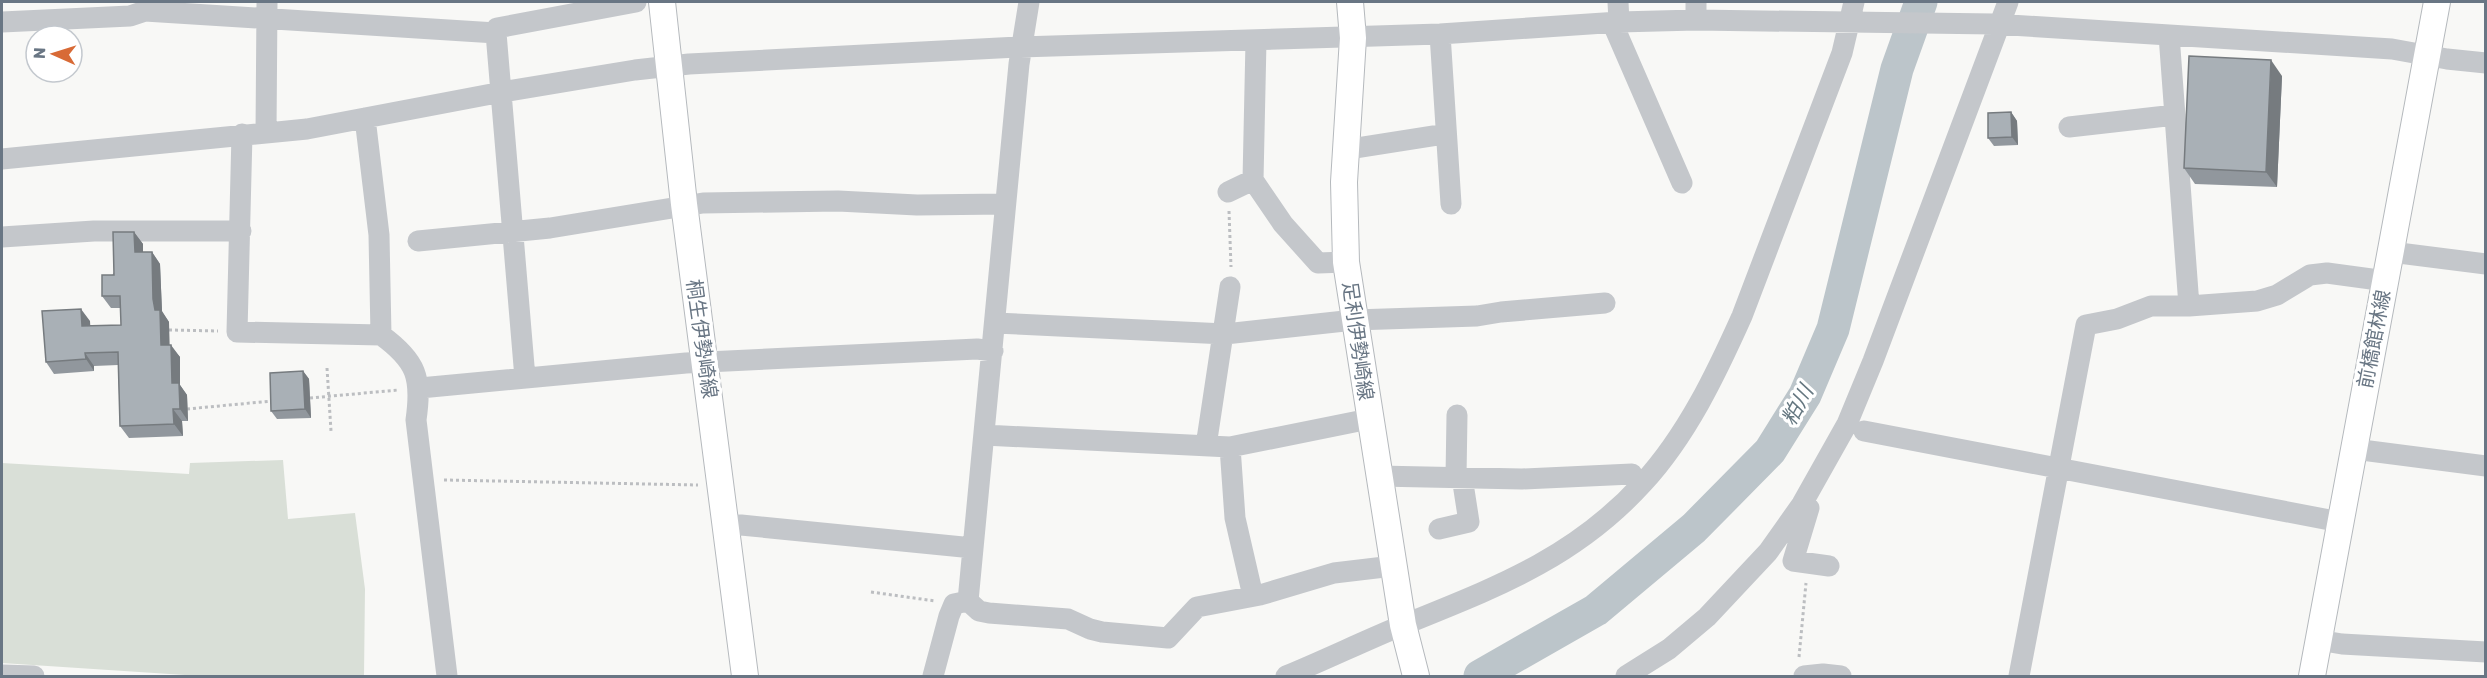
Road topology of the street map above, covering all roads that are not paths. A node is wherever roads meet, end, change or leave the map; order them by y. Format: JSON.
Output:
{"nodes":[{"id":1,"x":636,"y":2,"type":"edge"},
{"id":2,"x":662,"y":2,"type":"edge"},
{"id":3,"x":1029,"y":2,"type":"edge"},
{"id":4,"x":1350,"y":2,"type":"edge"},
{"id":5,"x":2008,"y":2,"type":"edge"},
{"id":6,"x":2437,"y":2,"type":"edge"},
{"id":7,"x":267,"y":11,"type":"edge"},
{"id":8,"x":1696,"y":11,"type":"edge"},
{"id":9,"x":1854,"y":13,"type":"edge"},
{"id":10,"x":1616,"y":15,"type":"edge"},
{"id":11,"x":2,"y":22,"type":"edge"},
{"id":12,"x":1997,"y":25,"type":"junction"},
{"id":13,"x":496,"y":33,"type":"junction"},
{"id":14,"x":1440,"y":34,"type":"junction"},
{"id":15,"x":2169,"y":35,"type":"junction"},
{"id":16,"x":1353,"y":38,"type":"junction"},
{"id":17,"x":1256,"y":40,"type":"junction"},
{"id":18,"x":1020,"y":47,"type":"junction"},
{"id":19,"x":2427,"y":56,"type":"junction"},
{"id":20,"x":2486,"y":63,"type":"edge"},
{"id":21,"x":669,"y":66,"type":"junction"},
{"id":22,"x":502,"y":92,"type":"junction"},
{"id":23,"x":2175,"y":116,"type":"junction"},
{"id":24,"x":365,"y":118,"type":"junction"},
{"id":25,"x":2069,"y":127,"type":"dead end"},
{"id":26,"x":266,"y":133,"type":"junction"},
{"id":27,"x":242,"y":134,"type":"junction"},
{"id":28,"x":1445,"y":134,"type":"junction"},
{"id":29,"x":1347,"y":147,"type":"junction"},
{"id":30,"x":2,"y":159,"type":"edge"},
{"id":31,"x":1253,"y":180,"type":"junction"},
{"id":32,"x":1682,"y":183,"type":"dead end"},
{"id":33,"x":1228,"y":192,"type":"road end"},
{"id":34,"x":684,"y":204,"type":"junction"},
{"id":35,"x":1005,"y":204,"type":"junction"},
{"id":36,"x":1451,"y":204,"type":"dead end"},
{"id":37,"x":241,"y":231,"type":"junction"},
{"id":38,"x":511,"y":232,"type":"junction"},
{"id":39,"x":2,"y":237,"type":"edge"},
{"id":40,"x":418,"y":241,"type":"dead end"},
{"id":41,"x":2391,"y":252,"type":"junction"},
{"id":42,"x":1346,"y":262,"type":"junction"},
{"id":43,"x":2486,"y":264,"type":"edge"},
{"id":44,"x":2385,"y":281,"type":"junction"},
{"id":45,"x":1230,"y":287,"type":"road end"},
{"id":46,"x":1605,"y":303,"type":"dead end"},
{"id":47,"x":2189,"y":306,"type":"junction"},
{"id":48,"x":1354,"y":321,"type":"junction"},
{"id":49,"x":995,"y":323,"type":"junction"},
{"id":50,"x":1225,"y":334,"type":"junction"},
{"id":51,"x":381,"y":335,"type":"junction"},
{"id":52,"x":993,"y":351,"type":"junction"},
{"id":53,"x":706,"y":363,"type":"junction"},
{"id":54,"x":525,"y":378,"type":"junction"},
{"id":55,"x":420,"y":388,"type":"junction"},
{"id":56,"x":1457,"y":415,"type":"dead end"},
{"id":57,"x":1369,"y":419,"type":"junction"},
{"id":58,"x":1864,"y":431,"type":"dead end"},
{"id":59,"x":984,"y":435,"type":"junction"},
{"id":60,"x":1206,"y":446,"type":"junction"},
{"id":61,"x":1230,"y":447,"type":"junction"},
{"id":62,"x":2354,"y":449,"type":"junction"},
{"id":63,"x":2486,"y":465,"type":"edge"},
{"id":64,"x":2058,"y":470,"type":"junction"},
{"id":65,"x":1632,"y":474,"type":"dead end"},
{"id":66,"x":1378,"y":476,"type":"junction"},
{"id":67,"x":1459,"y":477,"type":"junction"},
{"id":68,"x":1802,"y":504,"type":"junction"},
{"id":69,"x":2340,"y":522,"type":"junction"},
{"id":70,"x":726,"y":526,"type":"junction"},
{"id":71,"x":1439,"y":529,"type":"dead end"},
{"id":72,"x":973,"y":548,"type":"junction"},
{"id":73,"x":1393,"y":566,"type":"junction"},
{"id":74,"x":1829,"y":566,"type":"dead end"},
{"id":75,"x":1253,"y":596,"type":"junction"},
{"id":76,"x":964,"y":598,"type":"junction"},
{"id":77,"x":1403,"y":628,"type":"junction"},
{"id":78,"x":2318,"y":640,"type":"junction"},
{"id":79,"x":2486,"y":652,"type":"edge"},
{"id":80,"x":2,"y":675,"type":"edge"},
{"id":81,"x":34,"y":676,"type":"edge"},
{"id":82,"x":447,"y":676,"type":"edge"},
{"id":83,"x":745,"y":676,"type":"edge"},
{"id":84,"x":933,"y":676,"type":"edge"},
{"id":85,"x":1286,"y":676,"type":"edge"},
{"id":86,"x":1416,"y":676,"type":"edge"},
{"id":87,"x":1626,"y":676,"type":"edge"},
{"id":88,"x":2019,"y":676,"type":"edge"},
{"id":89,"x":2312,"y":676,"type":"edge"}],
"edges":[{"from":1,"to":13,"type":"street"},
{"from":2,"to":21,"type":"main road","name":"桐生伊勢崎線"},
{"from":3,"to":18,"type":"street"},
{"from":4,"to":16,"type":"main road","name":"足利伊勢崎線"},
{"from":5,"to":12,"type":"street"},
{"from":6,"to":19,"type":"main road","name":"前橋館林線"},
{"from":7,"to":11,"type":"street"},
{"from":7,"to":13,"type":"street"},
{"from":7,"to":26,"type":"street"},
{"from":8,"to":9,"type":"street"},
{"from":8,"to":10,"type":"street"},
{"from":9,"to":12,"type":"street"},
{"from":9,"to":77,"type":"street"},
{"from":10,"to":14,"type":"street"},
{"from":10,"to":32,"type":"street"},
{"from":12,"to":15,"type":"street"},
{"from":12,"to":68,"type":"street"},
{"from":13,"to":22,"type":"street"},
{"from":14,"to":16,"type":"street"},
{"from":14,"to":28,"type":"street"},
{"from":15,"to":19,"type":"street"},
{"from":15,"to":23,"type":"street"},
{"from":16,"to":17,"type":"street"},
{"from":16,"to":29,"type":"main road","name":"足利伊勢崎線"},
{"from":17,"to":18,"type":"street"},
{"from":17,"to":31,"type":"street"},
{"from":18,"to":21,"type":"street"},
{"from":18,"to":35,"type":"street"},
{"from":19,"to":20,"type":"street"},
{"from":19,"to":41,"type":"main road","name":"前橋館林線"},
{"from":21,"to":22,"type":"street"},
{"from":21,"to":34,"type":"main road","name":"桐生伊勢崎線"},
{"from":22,"to":24,"type":"street"},
{"from":22,"to":38,"type":"street"},
{"from":23,"to":25,"type":"street"},
{"from":23,"to":47,"type":"street"},
{"from":24,"to":26,"type":"street"},
{"from":24,"to":51,"type":"street"},
{"from":26,"to":27,"type":"street"},
{"from":27,"to":30,"type":"street"},
{"from":27,"to":37,"type":"street"},
{"from":28,"to":29,"type":"street"},
{"from":28,"to":36,"type":"street"},
{"from":29,"to":42,"type":"main road","name":"足利伊勢崎線"},
{"from":31,"to":33,"type":"street"},
{"from":31,"to":42,"type":"street"},
{"from":34,"to":35,"type":"street"},
{"from":34,"to":38,"type":"street"},
{"from":34,"to":53,"type":"main road","name":"桐生伊勢崎線"},
{"from":35,"to":49,"type":"street"},
{"from":37,"to":39,"type":"street"},
{"from":37,"to":51,"type":"street"},
{"from":38,"to":40,"type":"street"},
{"from":38,"to":54,"type":"street"},
{"from":41,"to":43,"type":"street"},
{"from":41,"to":44,"type":"main road","name":"前橋館林線"},
{"from":42,"to":48,"type":"main road","name":"足利伊勢崎線"},
{"from":44,"to":47,"type":"street"},
{"from":44,"to":62,"type":"main road","name":"前橋館林線"},
{"from":45,"to":50,"type":"street"},
{"from":46,"to":48,"type":"street"},
{"from":47,"to":64,"type":"street"},
{"from":48,"to":50,"type":"street"},
{"from":48,"to":57,"type":"main road","name":"足利伊勢崎線"},
{"from":49,"to":50,"type":"street"},
{"from":49,"to":52,"type":"street"},
{"from":50,"to":60,"type":"street"},
{"from":51,"to":55,"type":"street"},
{"from":52,"to":53,"type":"street"},
{"from":52,"to":59,"type":"street"},
{"from":53,"to":54,"type":"street"},
{"from":53,"to":70,"type":"main road","name":"桐生伊勢崎線"},
{"from":54,"to":55,"type":"street"},
{"from":55,"to":82,"type":"street"},
{"from":56,"to":67,"type":"street"},
{"from":57,"to":61,"type":"street"},
{"from":57,"to":66,"type":"main road","name":"足利伊勢崎線"},
{"from":58,"to":64,"type":"street"},
{"from":59,"to":60,"type":"street"},
{"from":59,"to":72,"type":"street"},
{"from":60,"to":61,"type":"street"},
{"from":61,"to":75,"type":"street"},
{"from":62,"to":63,"type":"street"},
{"from":62,"to":69,"type":"main road","name":"前橋館林線"},
{"from":64,"to":69,"type":"street"},
{"from":64,"to":88,"type":"street"},
{"from":65,"to":67,"type":"street"},
{"from":66,"to":67,"type":"street"},
{"from":66,"to":73,"type":"main road","name":"足利伊勢崎線"},
{"from":67,"to":71,"type":"street"},
{"from":68,"to":74,"type":"street"},
{"from":68,"to":87,"type":"street"},
{"from":69,"to":78,"type":"main road","name":"前橋館林線"},
{"from":70,"to":72,"type":"street"},
{"from":70,"to":83,"type":"main road","name":"桐生伊勢崎線"},
{"from":72,"to":76,"type":"street"},
{"from":73,"to":75,"type":"street"},
{"from":73,"to":77,"type":"main road","name":"足利伊勢崎線"},
{"from":75,"to":76,"type":"street"},
{"from":76,"to":84,"type":"street"},
{"from":77,"to":85,"type":"street"},
{"from":77,"to":86,"type":"main road","name":"足利伊勢崎線"},
{"from":78,"to":79,"type":"street"},
{"from":78,"to":89,"type":"main road","name":"前橋館林線"},
{"from":80,"to":81,"type":"street"}]}
